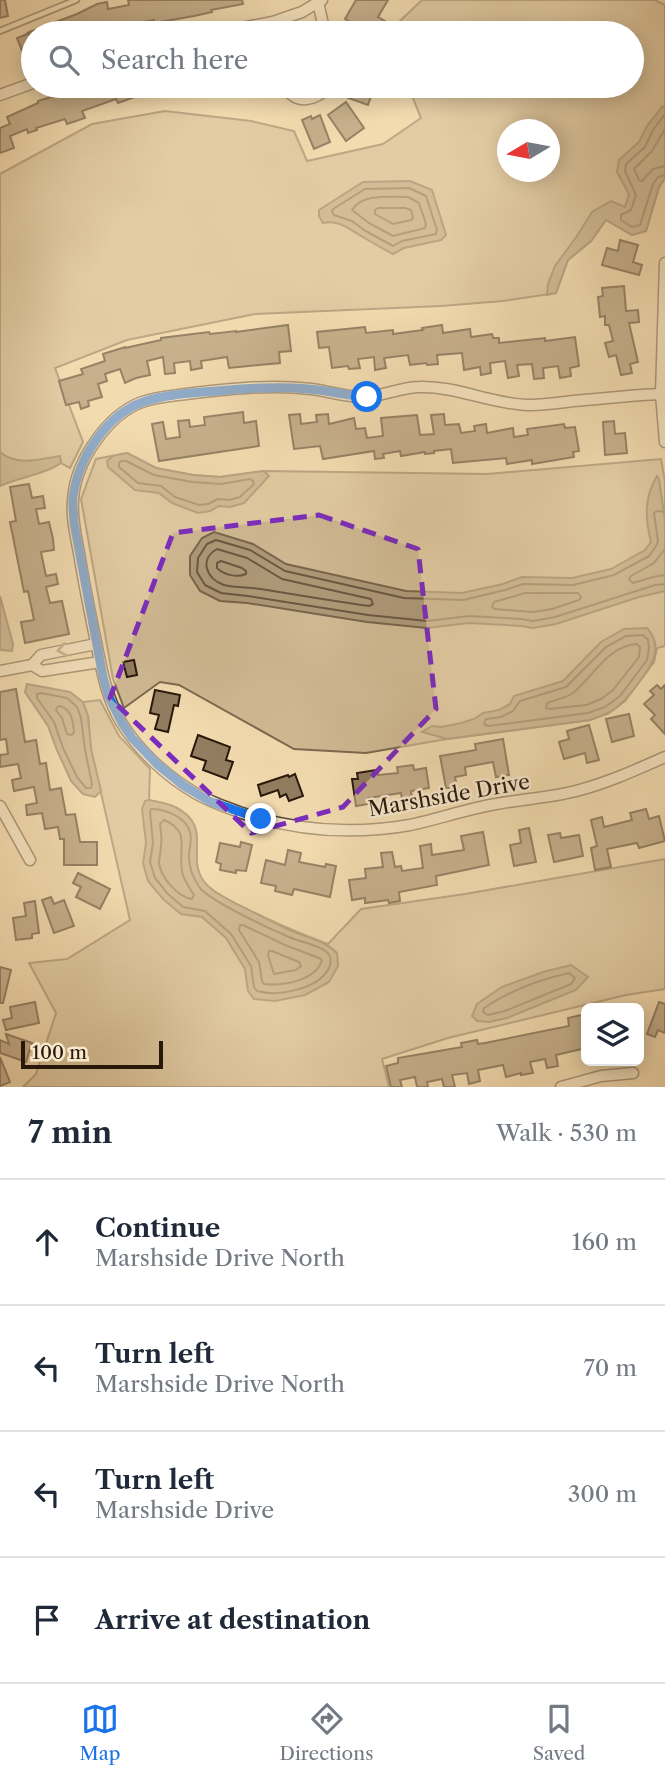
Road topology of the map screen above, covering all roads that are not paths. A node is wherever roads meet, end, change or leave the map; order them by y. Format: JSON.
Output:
{"nodes":[{"id":1,"x":76,"y":0,"type":"edge"},
{"id":2,"x":320,"y":1,"type":"edge"},
{"id":3,"x":23,"y":21,"type":"edge"},
{"id":4,"x":276,"y":21,"type":"edge"},
{"id":5,"x":324,"y":21,"type":"edge"},
{"id":6,"x":21,"y":22,"type":"edge"},
{"id":7,"x":0,"y":30,"type":"edge"},
{"id":8,"x":21,"y":87,"type":"edge"},
{"id":9,"x":11,"y":91,"type":"junction"},
{"id":10,"x":0,"y":95,"type":"edge"},
{"id":11,"x":0,"y":102,"type":"edge"},
{"id":12,"x":665,"y":263,"type":"edge"},
{"id":13,"x":661,"y":394,"type":"junction"},
{"id":14,"x":665,"y":442,"type":"edge"},
{"id":15,"x":96,"y":644,"type":"junction"},
{"id":16,"x":100,"y":662,"type":"junction"},
{"id":17,"x":32,"y":665,"type":"junction"},
{"id":18,"x":0,"y":671,"type":"edge"},
{"id":19,"x":665,"y":757,"type":"edge"},
{"id":20,"x":0,"y":806,"type":"edge"},
{"id":21,"x":30,"y":860,"type":"dead end"},
{"id":22,"x":633,"y":1073,"type":"dead end"},
{"id":23,"x":562,"y":1087,"type":"edge"}],
"edges":[{"from":1,"to":3,"type":"lane"},
{"from":2,"to":4,"type":"street"},
{"from":2,"to":5,"type":"street"},
{"from":6,"to":7,"type":"lane"},
{"from":8,"to":9,"type":"street"},
{"from":9,"to":10,"type":"street"},
{"from":9,"to":11,"type":"street"},
{"from":12,"to":13,"type":"street"},
{"from":13,"to":14,"type":"street"},
{"from":13,"to":15,"type":"street","name":"Marshside Drive"},
{"from":15,"to":16,"type":"street","name":"Marshside Drive"},
{"from":15,"to":17,"type":"street","one_way":true},
{"from":16,"to":17,"type":"street"},
{"from":16,"to":19,"type":"street","name":"Marshside Drive"},
{"from":17,"to":18,"type":"street"},
{"from":20,"to":21,"type":"street"},
{"from":22,"to":23,"type":"street"}]}
